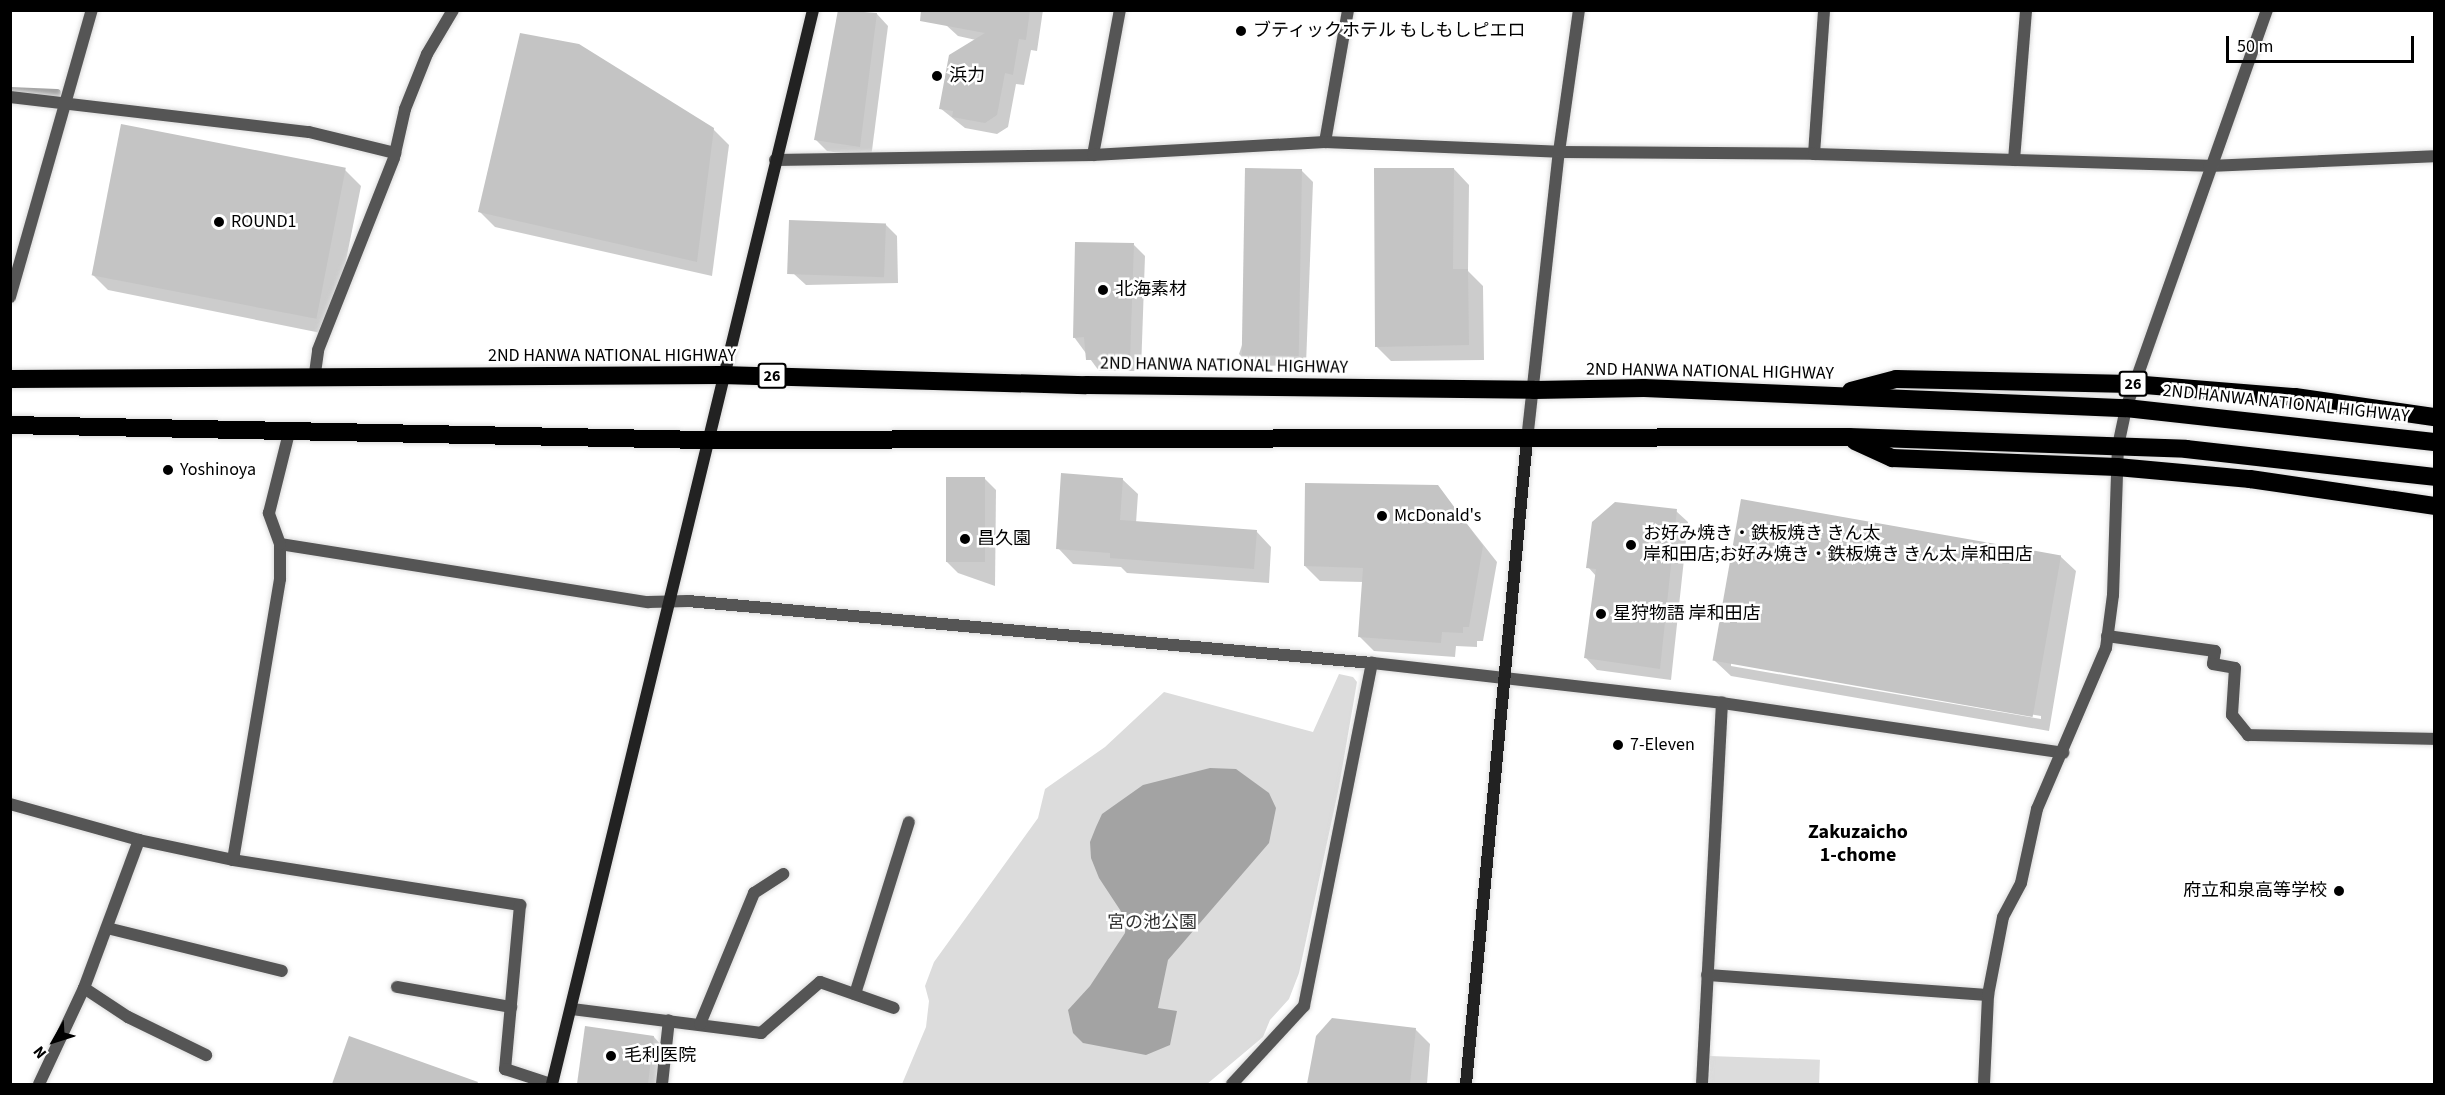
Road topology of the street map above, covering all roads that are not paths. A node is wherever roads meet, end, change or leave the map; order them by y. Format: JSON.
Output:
{"nodes":[{"id":1,"x":92,"y":10,"type":"edge"},
{"id":2,"x":453,"y":10,"type":"edge"},
{"id":3,"x":813,"y":10,"type":"edge"},
{"id":4,"x":1120,"y":10,"type":"edge"},
{"id":5,"x":1348,"y":10,"type":"edge"},
{"id":6,"x":1579,"y":10,"type":"edge"},
{"id":7,"x":1824,"y":10,"type":"edge"},
{"id":8,"x":2026,"y":10,"type":"edge"},
{"id":9,"x":2266,"y":10,"type":"edge"},
{"id":10,"x":10,"y":97,"type":"edge"},
{"id":11,"x":68,"y":101,"type":"junction"},
{"id":12,"x":1325,"y":142,"type":"junction"},
{"id":13,"x":1559,"y":152,"type":"junction"},
{"id":14,"x":395,"y":153,"type":"junction"},
{"id":15,"x":1814,"y":154,"type":"junction"},
{"id":16,"x":1093,"y":155,"type":"junction"},
{"id":17,"x":2434,"y":156,"type":"edge"},
{"id":18,"x":775,"y":160,"type":"junction"},
{"id":19,"x":2014,"y":160,"type":"junction"},
{"id":20,"x":2209,"y":166,"type":"junction"},
{"id":21,"x":10,"y":297,"type":"edge"},
{"id":22,"x":721,"y":375,"type":"junction"},
{"id":23,"x":10,"y":379,"type":"edge"},
{"id":24,"x":314,"y":380,"type":"junction"},
{"id":25,"x":2132,"y":384,"type":"junction"},
{"id":26,"x":1534,"y":390,"type":"junction"},
{"id":27,"x":1832,"y":396,"type":"junction"},
{"id":28,"x":2126,"y":408,"type":"junction"},
{"id":29,"x":2434,"y":417,"type":"edge"},
{"id":30,"x":10,"y":425,"type":"edge"},
{"id":31,"x":290,"y":429,"type":"junction"},
{"id":32,"x":1849,"y":438,"type":"junction"},
{"id":33,"x":705,"y":440,"type":"junction"},
{"id":34,"x":1527,"y":440,"type":"junction"},
{"id":35,"x":2434,"y":442,"type":"edge"},
{"id":36,"x":2118,"y":446,"type":"junction"},
{"id":37,"x":2117,"y":467,"type":"junction"},
{"id":38,"x":2434,"y":477,"type":"edge"},
{"id":39,"x":2434,"y":506,"type":"edge"},
{"id":40,"x":280,"y":544,"type":"junction"},
{"id":41,"x":670,"y":600,"type":"junction"},
{"id":42,"x":2107,"y":636,"type":"junction"},
{"id":43,"x":1372,"y":663,"type":"junction"},
{"id":44,"x":1505,"y":679,"type":"junction"},
{"id":45,"x":1722,"y":703,"type":"junction"},
{"id":46,"x":2434,"y":739,"type":"edge"},
{"id":47,"x":2063,"y":753,"type":"junction"},
{"id":48,"x":10,"y":804,"type":"edge"},
{"id":49,"x":909,"y":822,"type":"dead end"},
{"id":50,"x":139,"y":840,"type":"junction"},
{"id":51,"x":233,"y":861,"type":"junction"},
{"id":52,"x":783,"y":874,"type":"dead end"},
{"id":53,"x":107,"y":928,"type":"junction"},
{"id":54,"x":282,"y":971,"type":"dead end"},
{"id":55,"x":1707,"y":975,"type":"junction"},
{"id":56,"x":397,"y":987,"type":"dead end"},
{"id":57,"x":84,"y":988,"type":"junction"},
{"id":58,"x":855,"y":994,"type":"junction"},
{"id":59,"x":1988,"y":995,"type":"junction"},
{"id":60,"x":511,"y":1007,"type":"junction"},
{"id":61,"x":894,"y":1008,"type":"dead end"},
{"id":62,"x":572,"y":1009,"type":"junction"},
{"id":63,"x":669,"y":1020,"type":"junction"},
{"id":64,"x":700,"y":1024,"type":"junction"},
{"id":65,"x":206,"y":1055,"type":"dead end"},
{"id":66,"x":39,"y":1084,"type":"edge"},
{"id":67,"x":551,"y":1084,"type":"edge"},
{"id":68,"x":662,"y":1084,"type":"edge"},
{"id":69,"x":1232,"y":1084,"type":"edge"},
{"id":70,"x":1466,"y":1084,"type":"edge"},
{"id":71,"x":1702,"y":1084,"type":"edge"},
{"id":72,"x":1984,"y":1084,"type":"edge"}],
"edges":[{"from":1,"to":11,"type":"street"},
{"from":2,"to":14,"type":"street"},
{"from":3,"to":18,"type":"street"},
{"from":4,"to":16,"type":"street"},
{"from":5,"to":12,"type":"street"},
{"from":6,"to":13,"type":"street"},
{"from":7,"to":15,"type":"street"},
{"from":8,"to":19,"type":"street"},
{"from":9,"to":20,"type":"street"},
{"from":10,"to":11,"type":"street"},
{"from":11,"to":14,"type":"street"},
{"from":11,"to":21,"type":"street"},
{"from":12,"to":13,"type":"street"},
{"from":12,"to":16,"type":"street"},
{"from":13,"to":15,"type":"street"},
{"from":13,"to":26,"type":"street"},
{"from":14,"to":24,"type":"street"},
{"from":15,"to":19,"type":"street"},
{"from":16,"to":18,"type":"street"},
{"from":17,"to":20,"type":"street"},
{"from":18,"to":22,"type":"street"},
{"from":19,"to":20,"type":"street"},
{"from":20,"to":25,"type":"street"},
{"from":22,"to":24,"type":"highway","name":"2ND HANWA NATIONAL HIGHWAY","number":"26"},
{"from":22,"to":26,"type":"highway","name":"2ND HANWA NATIONAL HIGHWAY","number":"26"},
{"from":22,"to":33,"type":"street"},
{"from":23,"to":24,"type":"highway","name":"2ND HANWA NATIONAL HIGHWAY","number":"26"},
{"from":25,"to":27,"type":"highway","number":"26"},
{"from":25,"to":28,"type":"street"},
{"from":25,"to":29,"type":"highway","number":"26"},
{"from":26,"to":27,"type":"highway","name":"2ND HANWA NATIONAL HIGHWAY","number":"26"},
{"from":26,"to":34,"type":"street"},
{"from":27,"to":28,"type":"highway","name":"2ND HANWA NATIONAL HIGHWAY","number":"26"},
{"from":28,"to":35,"type":"highway","name":"2ND HANWA NATIONAL HIGHWAY","number":"26"},
{"from":28,"to":36,"type":"street"},
{"from":30,"to":31,"type":"highway"},
{"from":31,"to":33,"type":"highway"},
{"from":31,"to":40,"type":"street"},
{"from":32,"to":34,"type":"highway"},
{"from":32,"to":36,"type":"highway"},
{"from":32,"to":37,"type":"highway"},
{"from":33,"to":34,"type":"highway"},
{"from":33,"to":41,"type":"street"},
{"from":34,"to":44,"type":"street"},
{"from":36,"to":37,"type":"street"},
{"from":36,"to":38,"type":"highway"},
{"from":37,"to":39,"type":"highway"},
{"from":37,"to":42,"type":"street"},
{"from":40,"to":41,"type":"street"},
{"from":40,"to":51,"type":"street"},
{"from":41,"to":43,"type":"street"},
{"from":41,"to":62,"type":"street"},
{"from":42,"to":46,"type":"street"},
{"from":42,"to":47,"type":"street"},
{"from":43,"to":44,"type":"street"},
{"from":43,"to":69,"type":"street"},
{"from":44,"to":45,"type":"street"},
{"from":44,"to":70,"type":"street"},
{"from":45,"to":47,"type":"street"},
{"from":45,"to":55,"type":"street"},
{"from":47,"to":59,"type":"street"},
{"from":48,"to":50,"type":"street"},
{"from":49,"to":58,"type":"street"},
{"from":50,"to":51,"type":"street"},
{"from":50,"to":53,"type":"street"},
{"from":51,"to":60,"type":"street"},
{"from":52,"to":64,"type":"street"},
{"from":53,"to":54,"type":"street"},
{"from":53,"to":57,"type":"street"},
{"from":55,"to":59,"type":"street"},
{"from":55,"to":71,"type":"street"},
{"from":56,"to":60,"type":"street"},
{"from":57,"to":65,"type":"street"},
{"from":57,"to":66,"type":"street"},
{"from":58,"to":61,"type":"street"},
{"from":58,"to":64,"type":"street"},
{"from":59,"to":72,"type":"street"},
{"from":60,"to":67,"type":"street"},
{"from":62,"to":63,"type":"street"},
{"from":62,"to":67,"type":"street"},
{"from":63,"to":64,"type":"street"},
{"from":63,"to":68,"type":"street"}]}
